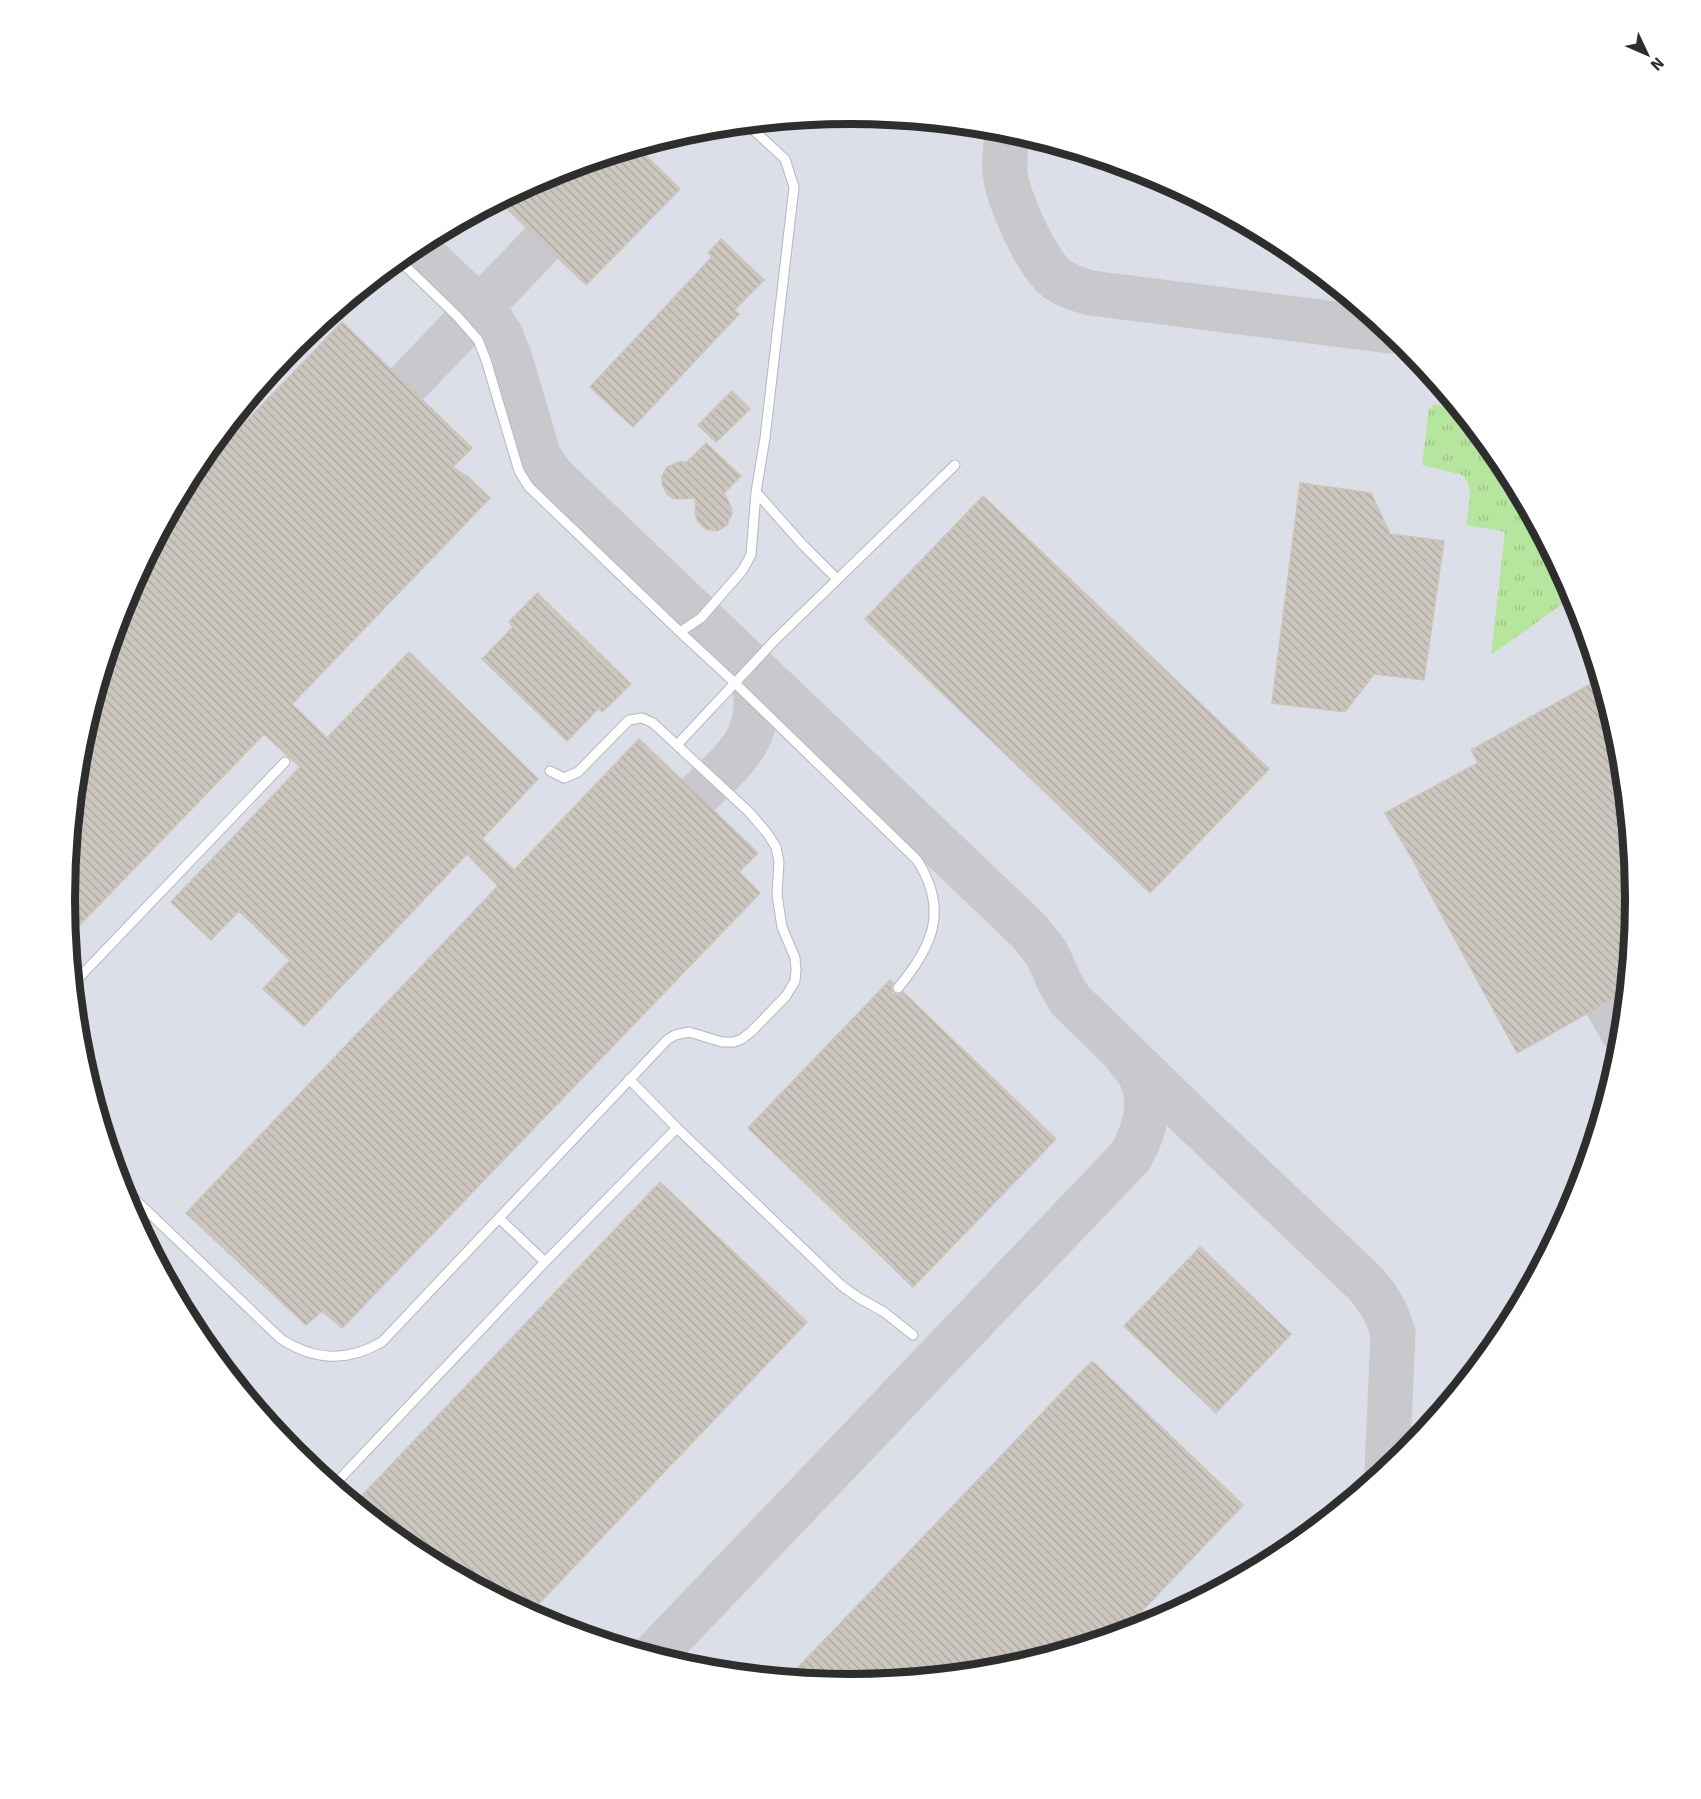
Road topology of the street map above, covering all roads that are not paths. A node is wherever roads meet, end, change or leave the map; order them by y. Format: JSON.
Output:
{"nodes":[{"id":1,"x":754,"y":131,"type":"edge"},
{"id":2,"x":405,"y":266,"type":"edge"},
{"id":3,"x":954,"y":465,"type":"dead end"},
{"id":4,"x":756,"y":492,"type":"junction"},
{"id":5,"x":837,"y":579,"type":"junction"},
{"id":6,"x":680,"y":632,"type":"junction"},
{"id":7,"x":735,"y":683,"type":"junction"},
{"id":8,"x":677,"y":746,"type":"junction"},
{"id":9,"x":285,"y":762,"type":"dead end"},
{"id":10,"x":550,"y":771,"type":"dead end"},
{"id":11,"x":80,"y":977,"type":"edge"},
{"id":12,"x":898,"y":987,"type":"dead end"},
{"id":13,"x":629,"y":1079,"type":"junction"},
{"id":14,"x":678,"y":1128,"type":"junction"},
{"id":15,"x":136,"y":1200,"type":"edge"},
{"id":16,"x":499,"y":1218,"type":"junction"},
{"id":17,"x":545,"y":1262,"type":"junction"},
{"id":18,"x":913,"y":1335,"type":"dead end"},
{"id":19,"x":337,"y":1481,"type":"edge"}],
"edges":[{"from":1,"to":4,"type":"lane"},
{"from":2,"to":6,"type":"lane"},
{"from":3,"to":5,"type":"lane"},
{"from":4,"to":5,"type":"lane"},
{"from":4,"to":6,"type":"lane"},
{"from":5,"to":7,"type":"lane"},
{"from":6,"to":7,"type":"lane"},
{"from":7,"to":8,"type":"lane"},
{"from":7,"to":12,"type":"lane"},
{"from":8,"to":10,"type":"lane"},
{"from":8,"to":13,"type":"lane"},
{"from":9,"to":11,"type":"lane"},
{"from":13,"to":14,"type":"lane"},
{"from":13,"to":16,"type":"lane"},
{"from":14,"to":17,"type":"lane"},
{"from":14,"to":18,"type":"lane"},
{"from":15,"to":16,"type":"lane"},
{"from":16,"to":17,"type":"lane"},
{"from":17,"to":19,"type":"lane"}]}
